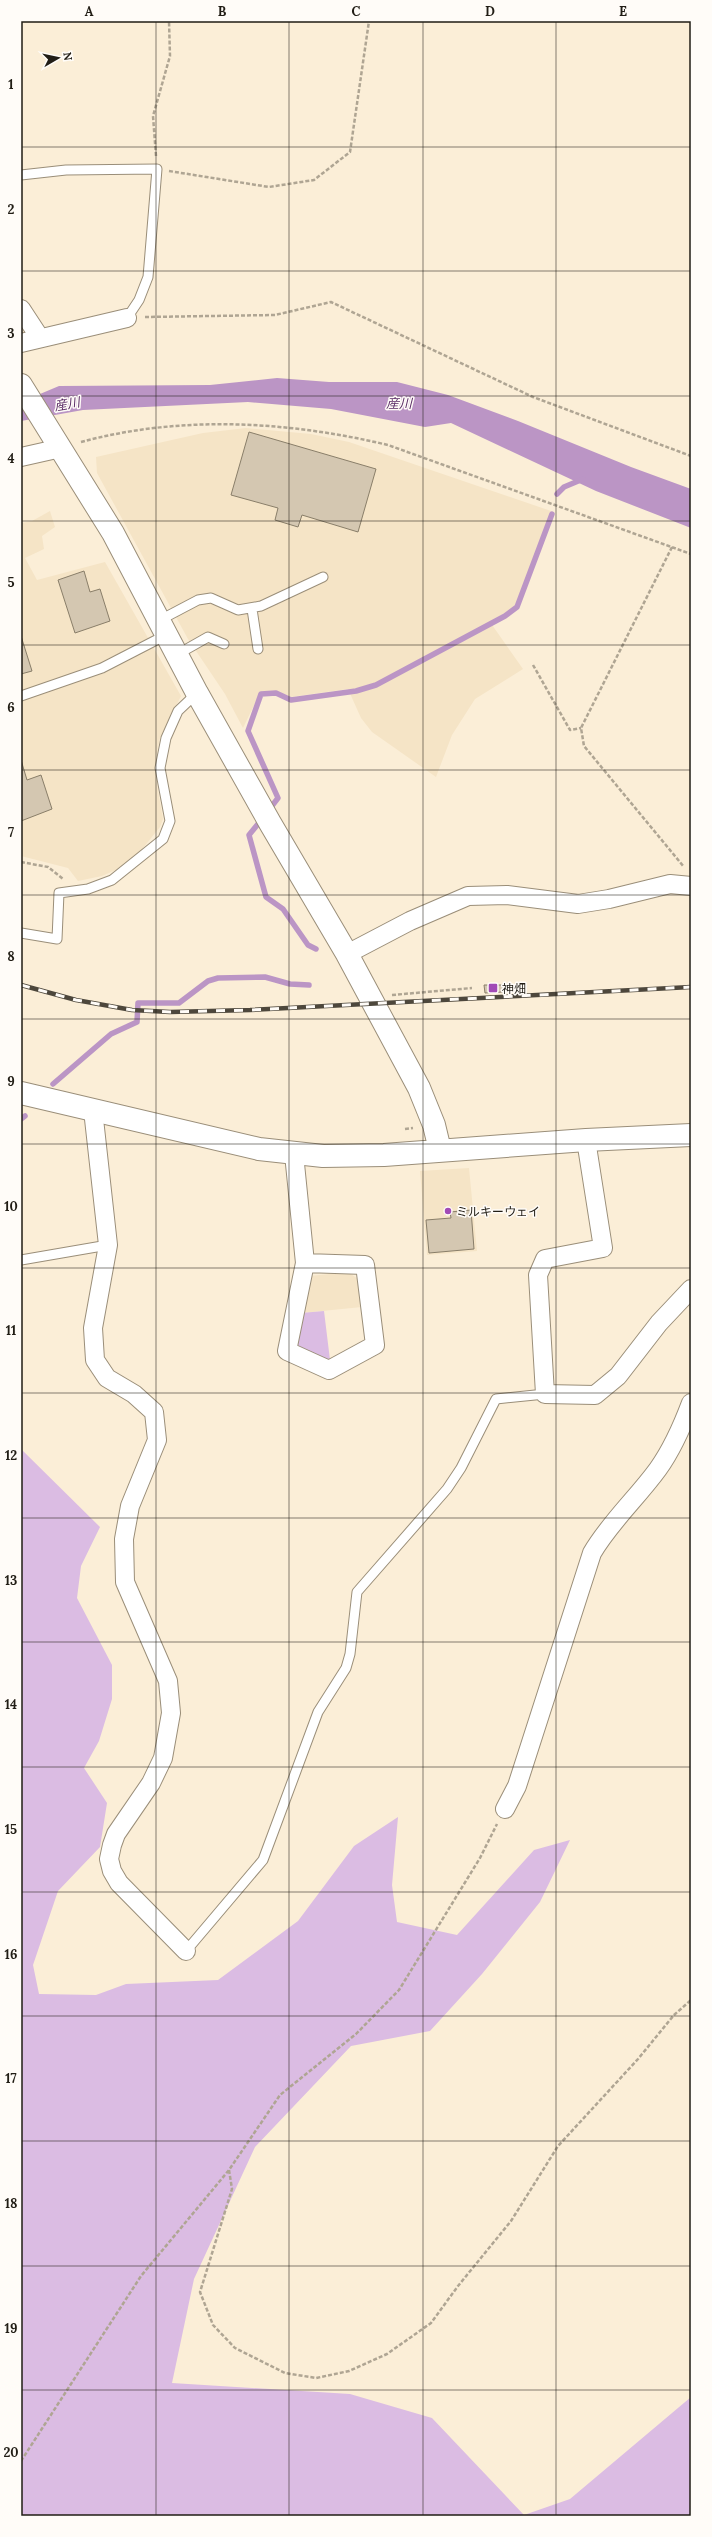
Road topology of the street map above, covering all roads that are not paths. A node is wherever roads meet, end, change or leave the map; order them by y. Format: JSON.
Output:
{"nodes":[{"id":1,"x":21,"y":175,"type":"edge"},
{"id":2,"x":21,"y":310,"type":"edge"},
{"id":3,"x":127,"y":318,"type":"joint"},
{"id":4,"x":40,"y":338,"type":"junction"},
{"id":5,"x":21,"y":343,"type":"edge"},
{"id":6,"x":21,"y":385,"type":"edge"},
{"id":7,"x":58,"y":444,"type":"junction"},
{"id":8,"x":21,"y":457,"type":"edge"},
{"id":9,"x":323,"y":577,"type":"dead end"},
{"id":10,"x":252,"y":609,"type":"junction"},
{"id":11,"x":164,"y":627,"type":"junction"},
{"id":12,"x":224,"y":644,"type":"dead end"},
{"id":13,"x":258,"y":649,"type":"dead end"},
{"id":14,"x":178,"y":654,"type":"junction"},
{"id":15,"x":197,"y":693,"type":"junction"},
{"id":16,"x":21,"y":696,"type":"edge"},
{"id":17,"x":691,"y":886,"type":"edge"},
{"id":18,"x":21,"y":933,"type":"edge"},
{"id":19,"x":347,"y":954,"type":"junction"},
{"id":20,"x":21,"y":1093,"type":"edge"},
{"id":21,"x":93,"y":1110,"type":"junction"},
{"id":22,"x":691,"y":1135,"type":"edge"},
{"id":23,"x":586,"y":1140,"type":"junction"},
{"id":24,"x":440,"y":1150,"type":"junction"},
{"id":25,"x":294,"y":1154,"type":"junction"},
{"id":26,"x":108,"y":1245,"type":"junction"},
{"id":27,"x":21,"y":1260,"type":"edge"},
{"id":28,"x":305,"y":1263,"type":"junction"},
{"id":29,"x":691,"y":1289,"type":"edge"},
{"id":30,"x":545,"y":1394,"type":"junction"},
{"id":31,"x":691,"y":1403,"type":"edge"},
{"id":32,"x":505,"y":1809,"type":"road end"},
{"id":33,"x":186,"y":1951,"type":"joint"}],
"edges":[{"from":1,"to":3,"type":"lane"},
{"from":2,"to":4,"type":"street"},
{"from":3,"to":4,"type":"street"},
{"from":4,"to":5,"type":"street"},
{"from":6,"to":7,"type":"street"},
{"from":7,"to":8,"type":"street"},
{"from":7,"to":11,"type":"street"},
{"from":9,"to":10,"type":"lane"},
{"from":10,"to":11,"type":"lane"},
{"from":10,"to":13,"type":"lane"},
{"from":11,"to":14,"type":"street"},
{"from":11,"to":16,"type":"lane"},
{"from":12,"to":14,"type":"lane"},
{"from":14,"to":15,"type":"street"},
{"from":15,"to":18,"type":"lane"},
{"from":15,"to":19,"type":"street"},
{"from":17,"to":19,"type":"street"},
{"from":19,"to":24,"type":"street"},
{"from":20,"to":21,"type":"street"},
{"from":21,"to":25,"type":"street"},
{"from":21,"to":26,"type":"street"},
{"from":22,"to":23,"type":"street"},
{"from":23,"to":24,"type":"street"},
{"from":23,"to":30,"type":"street"},
{"from":24,"to":25,"type":"street"},
{"from":25,"to":28,"type":"street"},
{"from":26,"to":27,"type":"lane"},
{"from":26,"to":33,"type":"street"},
{"from":28,"to":28,"type":"street"},
{"from":29,"to":30,"type":"street"},
{"from":30,"to":33,"type":"lane"},
{"from":31,"to":32,"type":"street"}]}
